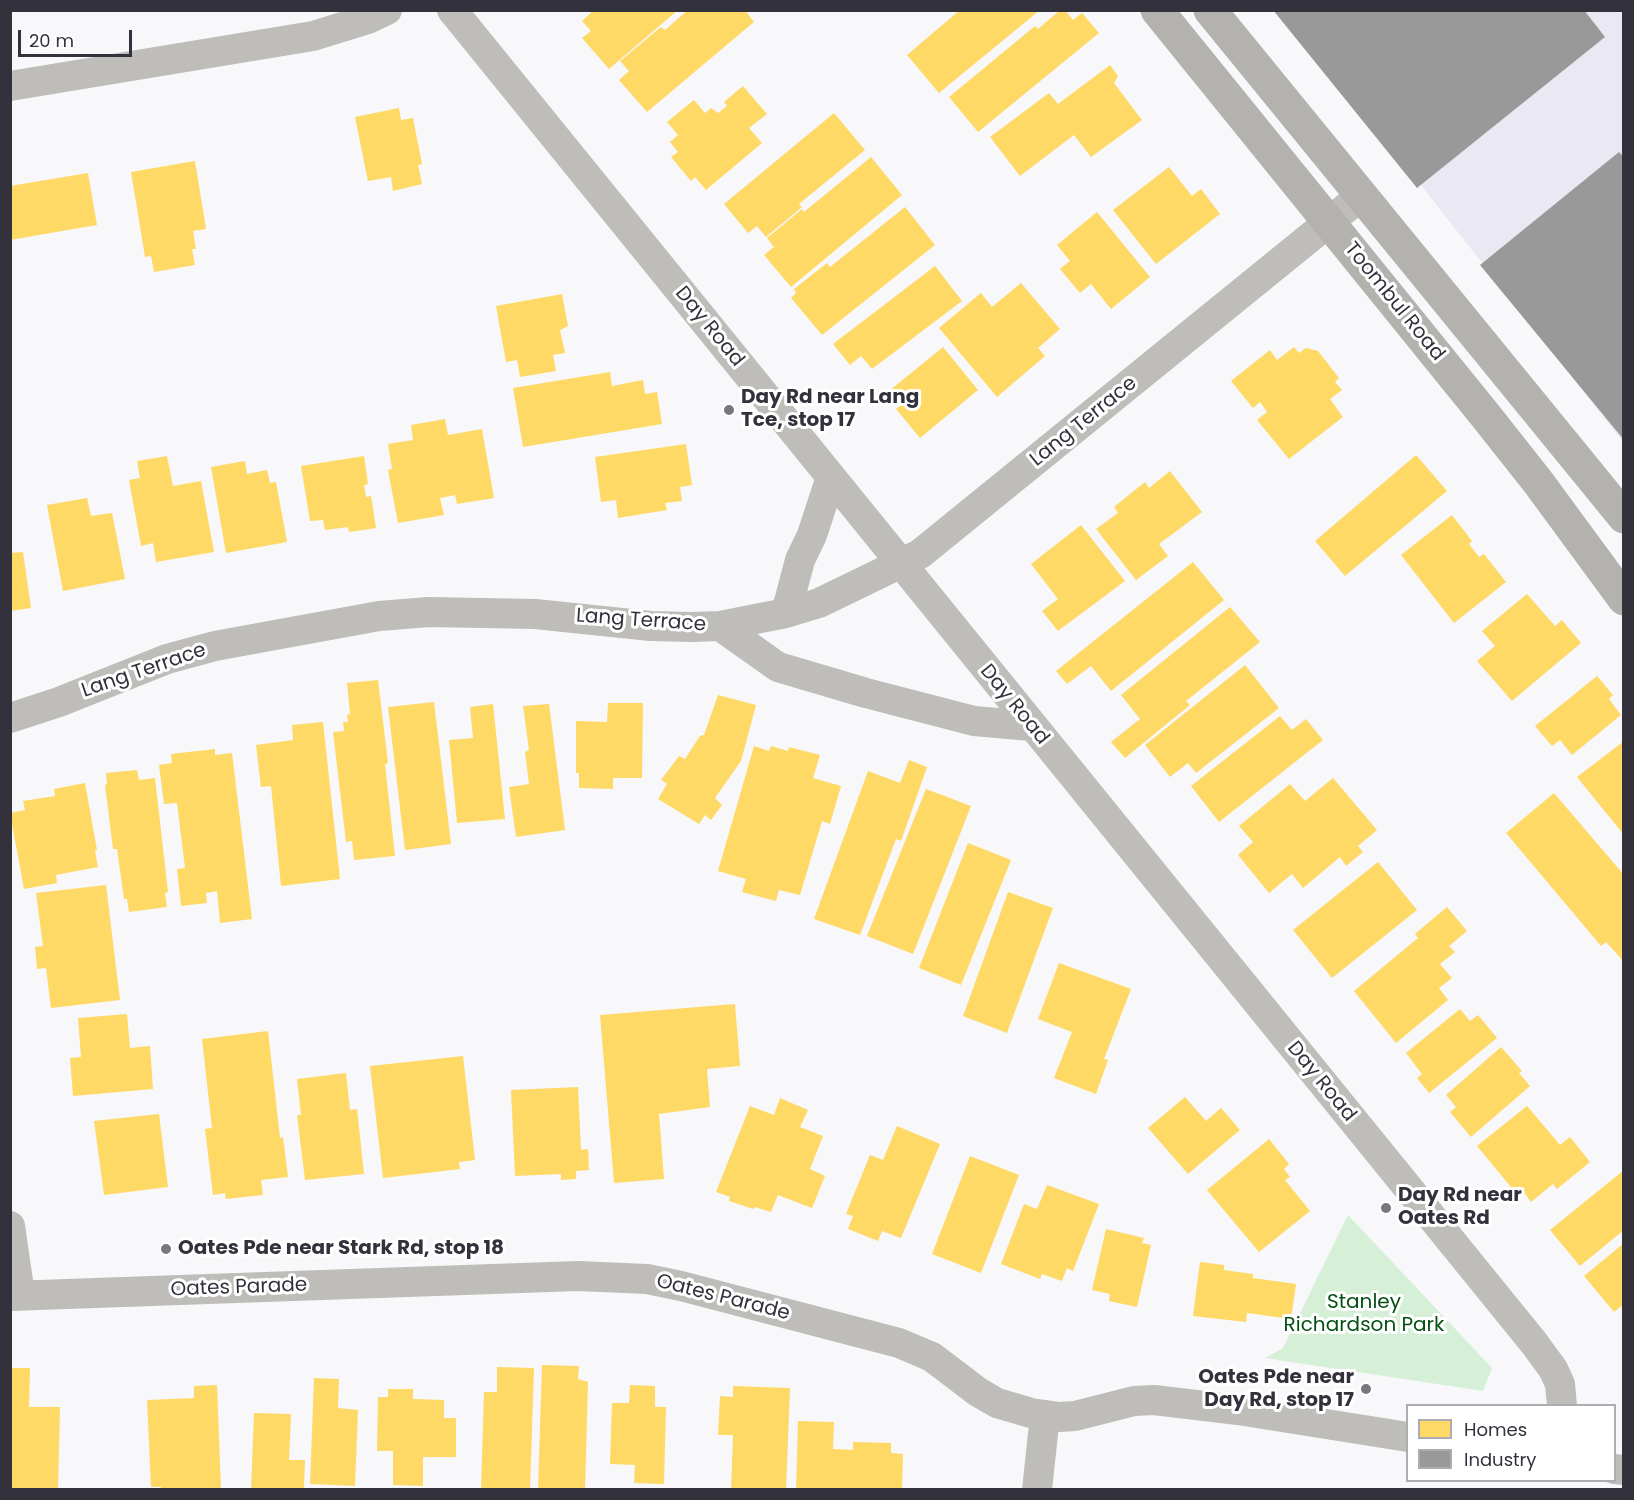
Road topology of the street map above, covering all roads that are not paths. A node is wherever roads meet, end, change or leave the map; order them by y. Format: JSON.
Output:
{"nodes":[{"id":1,"x":387,"y":10,"type":"edge"},
{"id":2,"x":452,"y":10,"type":"edge"},
{"id":3,"x":1157,"y":10,"type":"edge"},
{"id":4,"x":1210,"y":10,"type":"edge"},
{"id":5,"x":10,"y":86,"type":"edge"},
{"id":6,"x":1361,"y":196,"type":"junction"},
{"id":7,"x":1329,"y":223,"type":"junction"},
{"id":8,"x":831,"y":477,"type":"junction"},
{"id":9,"x":1623,"y":517,"type":"edge"},
{"id":10,"x":901,"y":565,"type":"junction"},
{"id":11,"x":1623,"y":599,"type":"edge"},
{"id":12,"x":786,"y":613,"type":"junction"},
{"id":13,"x":720,"y":626,"type":"junction"},
{"id":14,"x":10,"y":718,"type":"edge"},
{"id":15,"x":1031,"y":726,"type":"junction"},
{"id":16,"x":10,"y":1226,"type":"edge"},
{"id":17,"x":15,"y":1296,"type":"edge"},
{"id":18,"x":1562,"y":1404,"type":"edge"},
{"id":19,"x":1045,"y":1415,"type":"junction"},
{"id":20,"x":1406,"y":1437,"type":"edge"},
{"id":21,"x":1036,"y":1490,"type":"edge"}],
"edges":[{"from":1,"to":5,"type":"street"},
{"from":2,"to":8,"type":"street","name":"Day Road"},
{"from":3,"to":7,"type":"main road","name":"Toombul Road"},
{"from":4,"to":6,"type":"main road"},
{"from":6,"to":7,"type":"street","name":"Lang Terrace"},
{"from":6,"to":9,"type":"main road"},
{"from":7,"to":10,"type":"street","name":"Lang Terrace"},
{"from":7,"to":11,"type":"main road","name":"Toombul Road"},
{"from":8,"to":10,"type":"street","name":"Day Road"},
{"from":8,"to":12,"type":"street"},
{"from":10,"to":12,"type":"street","name":"Lang Terrace"},
{"from":10,"to":15,"type":"street","name":"Day Road"},
{"from":12,"to":13,"type":"street","name":"Lang Terrace"},
{"from":13,"to":14,"type":"street","name":"Lang Terrace"},
{"from":13,"to":15,"type":"street"},
{"from":15,"to":18,"type":"street","name":"Day Road"},
{"from":16,"to":17,"type":"street"},
{"from":17,"to":19,"type":"street","name":"Oates Parade"},
{"from":19,"to":20,"type":"street","name":"Oates Parade"},
{"from":19,"to":21,"type":"street"}]}
